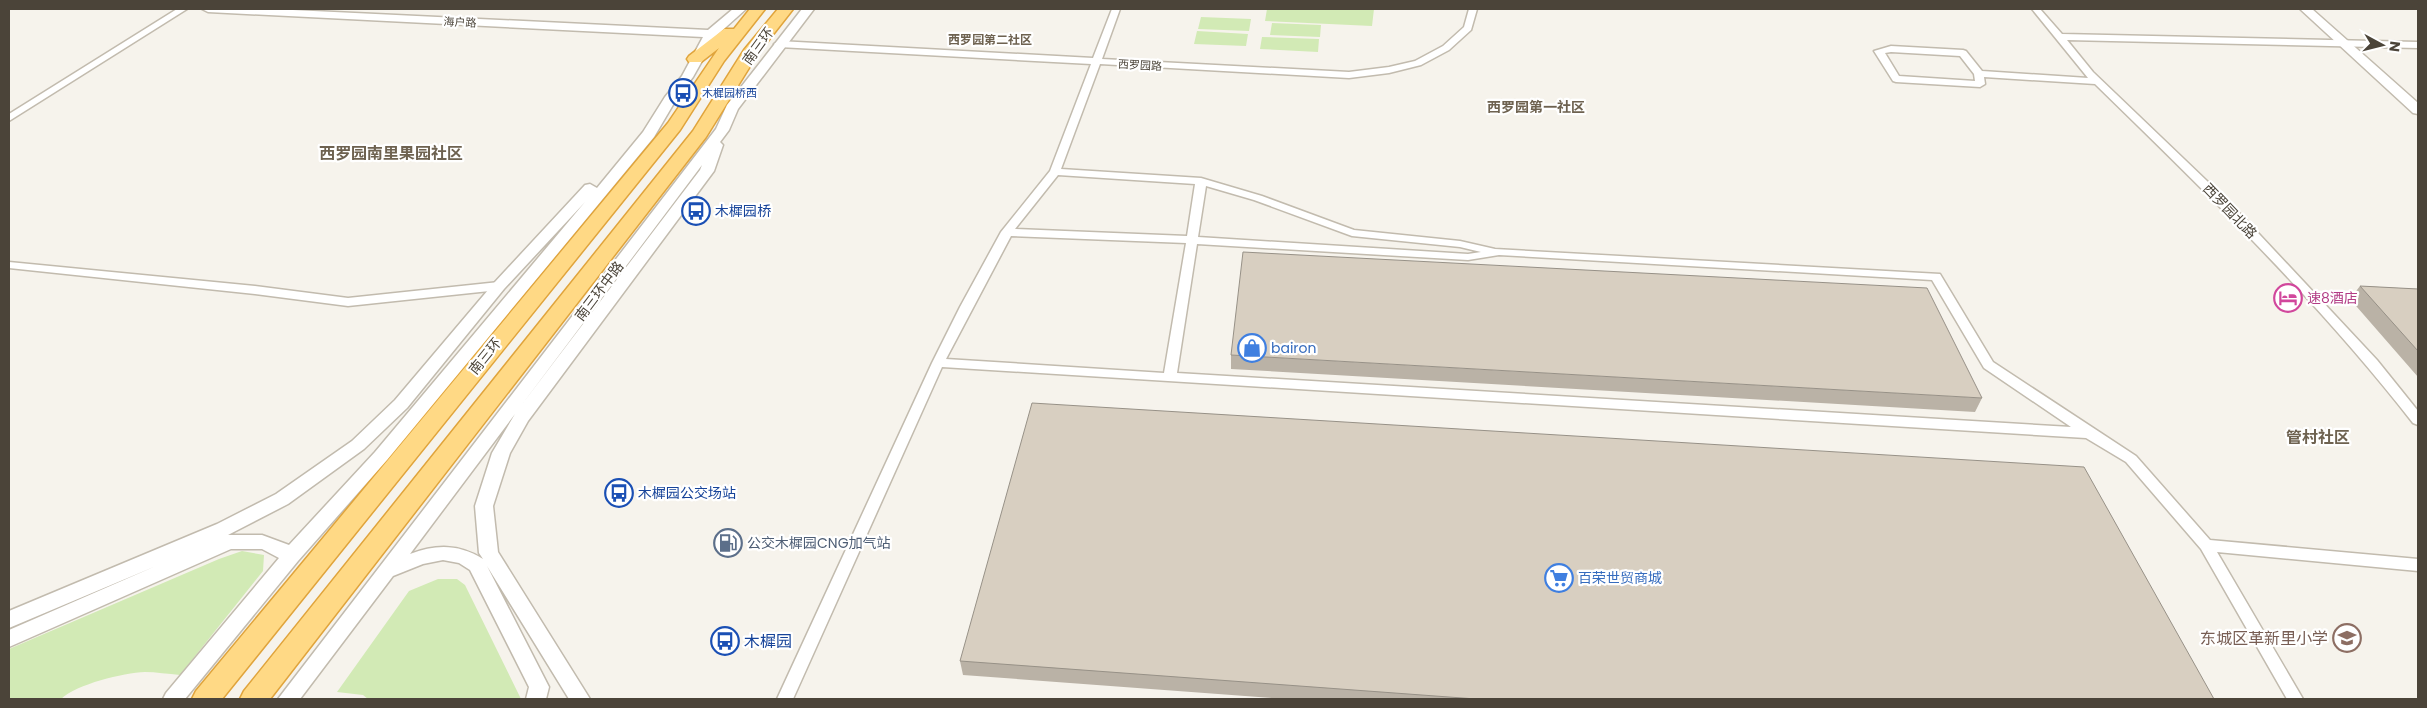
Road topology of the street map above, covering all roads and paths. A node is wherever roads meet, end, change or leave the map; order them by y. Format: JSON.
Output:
{"nodes":[{"id":1,"x":183,"y":9,"type":"edge"},
{"id":2,"x":208,"y":9,"type":"edge"},
{"id":3,"x":786,"y":9,"type":"edge"},
{"id":4,"x":808,"y":9,"type":"edge"},
{"id":5,"x":1116,"y":9,"type":"edge"},
{"id":6,"x":1473,"y":9,"type":"edge"},
{"id":7,"x":2036,"y":9,"type":"edge"},
{"id":8,"x":2306,"y":9,"type":"edge"},
{"id":9,"x":751,"y":10,"type":"edge"},
{"id":10,"x":712,"y":34,"type":"junction"},
{"id":11,"x":2060,"y":37,"type":"junction"},
{"id":12,"x":780,"y":44,"type":"junction"},
{"id":13,"x":2345,"y":44,"type":"junction"},
{"id":14,"x":2418,"y":45,"type":"edge"},
{"id":15,"x":696,"y":59,"type":"junction"},
{"id":16,"x":1097,"y":63,"type":"junction"},
{"id":17,"x":1979,"y":74,"type":"junction"},
{"id":18,"x":2097,"y":81,"type":"junction"},
{"id":19,"x":671,"y":97,"type":"junction"},
{"id":20,"x":732,"y":108,"type":"junction"},
{"id":21,"x":2418,"y":110,"type":"edge"},
{"id":22,"x":9,"y":118,"type":"edge"},
{"id":23,"x":722,"y":130,"type":"junction"},
{"id":24,"x":700,"y":133,"type":"junction"},
{"id":25,"x":650,"y":143,"type":"junction"},
{"id":26,"x":1055,"y":172,"type":"junction"},
{"id":27,"x":1201,"y":181,"type":"junction"},
{"id":28,"x":1007,"y":232,"type":"junction"},
{"id":29,"x":1192,"y":240,"type":"junction"},
{"id":30,"x":1499,"y":252,"type":"junction"},
{"id":31,"x":9,"y":265,"type":"edge"},
{"id":32,"x":499,"y":286,"type":"junction"},
{"id":33,"x":938,"y":363,"type":"junction"},
{"id":34,"x":1170,"y":377,"type":"junction"},
{"id":35,"x":2418,"y":420,"type":"edge"},
{"id":36,"x":2089,"y":433,"type":"junction"},
{"id":37,"x":2206,"y":545,"type":"junction"},
{"id":38,"x":291,"y":556,"type":"junction"},
{"id":39,"x":2418,"y":565,"type":"edge"},
{"id":40,"x":385,"y":571,"type":"junction"},
{"id":41,"x":9,"y":620,"type":"edge"},
{"id":42,"x":9,"y":639,"type":"edge"},
{"id":43,"x":172,"y":699,"type":"edge"},
{"id":44,"x":206,"y":699,"type":"edge"},
{"id":45,"x":254,"y":699,"type":"edge"},
{"id":46,"x":288,"y":699,"type":"edge"},
{"id":47,"x":536,"y":699,"type":"edge"},
{"id":48,"x":580,"y":699,"type":"edge"},
{"id":49,"x":785,"y":699,"type":"edge"},
{"id":50,"x":2295,"y":699,"type":"edge"}],
"edges":[{"from":1,"to":22,"type":"street"},
{"from":2,"to":10,"type":"street","name":"海户路"},
{"from":3,"to":24,"type":"highway","name":"南三环"},
{"from":4,"to":12,"type":"street","name":"南三环中路"},
{"from":5,"to":16,"type":"street"},
{"from":6,"to":16,"type":"street","name":"西罗园路"},
{"from":7,"to":11,"type":"street","name":"西罗园北路"},
{"from":8,"to":13,"type":"street"},
{"from":9,"to":10,"type":"street"},
{"from":9,"to":15,"type":"highway"},
{"from":9,"to":25,"type":"highway","name":"南三环"},
{"from":10,"to":15,"type":"street"},
{"from":11,"to":13,"type":"street"},
{"from":11,"to":18,"type":"street","name":"西罗园北路"},
{"from":12,"to":16,"type":"street","name":"西罗园路"},
{"from":12,"to":20,"type":"street","name":"南三环中路"},
{"from":13,"to":14,"type":"street"},
{"from":13,"to":21,"type":"street"},
{"from":15,"to":19,"type":"street"},
{"from":16,"to":26,"type":"street"},
{"from":17,"to":17,"type":"street"},
{"from":17,"to":18,"type":"street"},
{"from":18,"to":35,"type":"street","name":"西罗园北路"},
{"from":19,"to":25,"type":"street"},
{"from":19,"to":32,"type":"street"},
{"from":20,"to":23,"type":"street","name":"南三环中路"},
{"from":20,"to":24,"type":"highway"},
{"from":23,"to":40,"type":"street","name":"南三环中路"},
{"from":23,"to":48,"type":"street"},
{"from":24,"to":45,"type":"highway","name":"南三环"},
{"from":25,"to":38,"type":"street"},
{"from":25,"to":44,"type":"highway","name":"南三环"},
{"from":26,"to":27,"type":"street"},
{"from":26,"to":28,"type":"street"},
{"from":27,"to":29,"type":"street"},
{"from":27,"to":30,"type":"street"},
{"from":28,"to":29,"type":"street"},
{"from":28,"to":33,"type":"street"},
{"from":29,"to":30,"type":"street"},
{"from":29,"to":34,"type":"street"},
{"from":30,"to":36,"type":"street"},
{"from":31,"to":32,"type":"street"},
{"from":32,"to":41,"type":"street"},
{"from":33,"to":34,"type":"street"},
{"from":33,"to":49,"type":"street"},
{"from":34,"to":36,"type":"street"},
{"from":36,"to":37,"type":"street"},
{"from":37,"to":39,"type":"street"},
{"from":37,"to":50,"type":"street"},
{"from":38,"to":42,"type":"street"},
{"from":38,"to":43,"type":"street"},
{"from":40,"to":46,"type":"street","name":"南三环中路"},
{"from":40,"to":47,"type":"street"}]}
